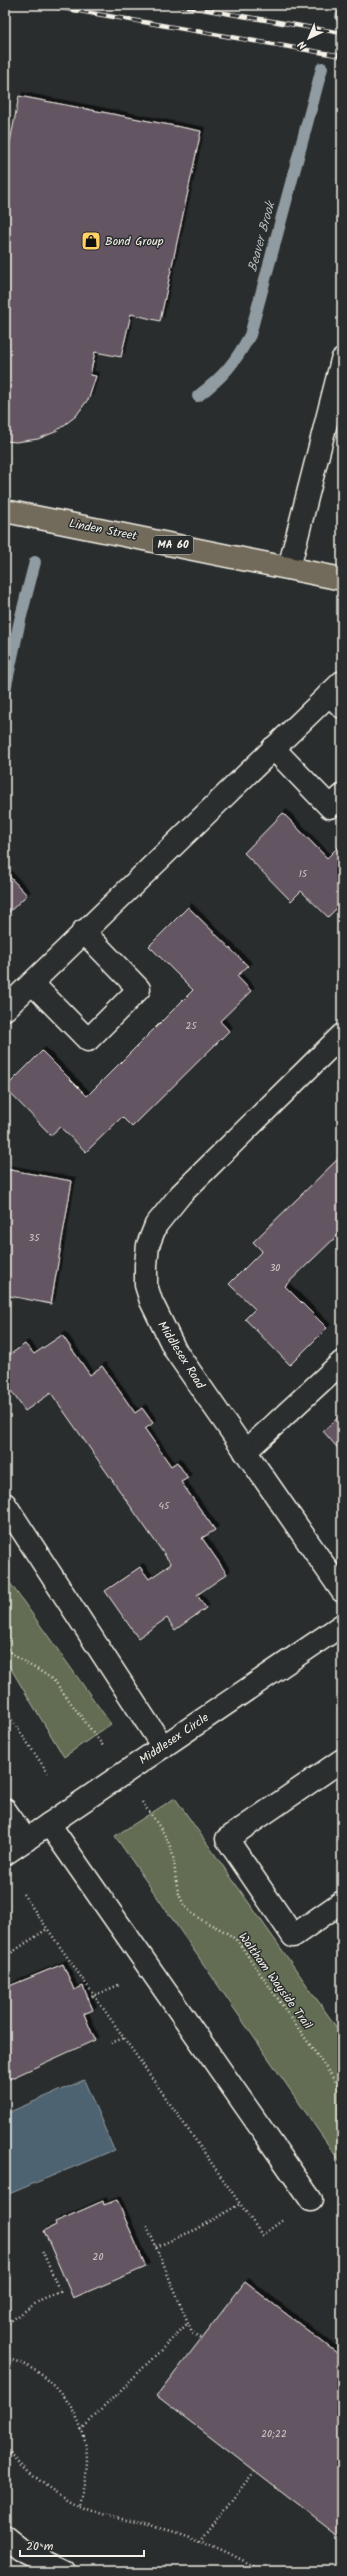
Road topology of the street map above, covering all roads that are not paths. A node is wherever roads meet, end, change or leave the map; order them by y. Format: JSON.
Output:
{"nodes":[{"id":1,"x":342,"y":360,"type":"edge"},
{"id":2,"x":5,"y":511,"type":"edge"},
{"id":3,"x":289,"y":568,"type":"junction"},
{"id":4,"x":342,"y":578,"type":"edge"},
{"id":5,"x":338,"y":694,"type":"edge"},
{"id":6,"x":273,"y":748,"type":"junction"},
{"id":7,"x":342,"y":796,"type":"edge"},
{"id":8,"x":83,"y":931,"type":"junction"},
{"id":9,"x":32,"y":983,"type":"junction"},
{"id":10,"x":5,"y":1009,"type":"edge"},
{"id":11,"x":342,"y":1035,"type":"edge"},
{"id":12,"x":342,"y":1362,"type":"edge"},
{"id":13,"x":246,"y":1452,"type":"junction"},
{"id":14,"x":5,"y":1504,"type":"edge"},
{"id":15,"x":342,"y":1591,"type":"edge"},
{"id":16,"x":342,"y":1625,"type":"edge"},
{"id":17,"x":163,"y":1746,"type":"junction"},
{"id":18,"x":342,"y":1760,"type":"edge"},
{"id":19,"x":5,"y":1810,"type":"edge"},
{"id":20,"x":49,"y":1824,"type":"junction"},
{"id":21,"x":26,"y":1840,"type":"junction"},
{"id":22,"x":5,"y":1854,"type":"edge"},
{"id":23,"x":342,"y":1902,"type":"edge"},
{"id":24,"x":312,"y":2200,"type":"road end"},
{"id":25,"x":5,"y":2537,"type":"edge"},
{"id":26,"x":64,"y":2571,"type":"edge"}],
"edges":[{"from":1,"to":3,"type":"street"},
{"from":2,"to":3,"type":"main road","name":"Linden Street","number":"MA 60"},
{"from":3,"to":4,"type":"main road","name":"Linden Street","number":"MA 60"},
{"from":5,"to":6,"type":"street"},
{"from":6,"to":7,"type":"street"},
{"from":6,"to":8,"type":"street"},
{"from":8,"to":9,"type":"street"},
{"from":8,"to":9,"type":"street"},
{"from":9,"to":10,"type":"street"},
{"from":11,"to":13,"type":"street","name":"Middlesex Road"},
{"from":12,"to":13,"type":"street"},
{"from":13,"to":15,"type":"street","name":"Middlesex Road"},
{"from":14,"to":17,"type":"street"},
{"from":16,"to":17,"type":"street","name":"Middlesex Circle"},
{"from":17,"to":20,"type":"street","name":"Middlesex Circle"},
{"from":18,"to":23,"type":"street"},
{"from":19,"to":21,"type":"street"},
{"from":20,"to":21,"type":"street","name":"Middlesex Circle"},
{"from":20,"to":24,"type":"street"},
{"from":21,"to":22,"type":"street","name":"Middlesex Circle"},
{"from":25,"to":26,"type":"street"}]}
